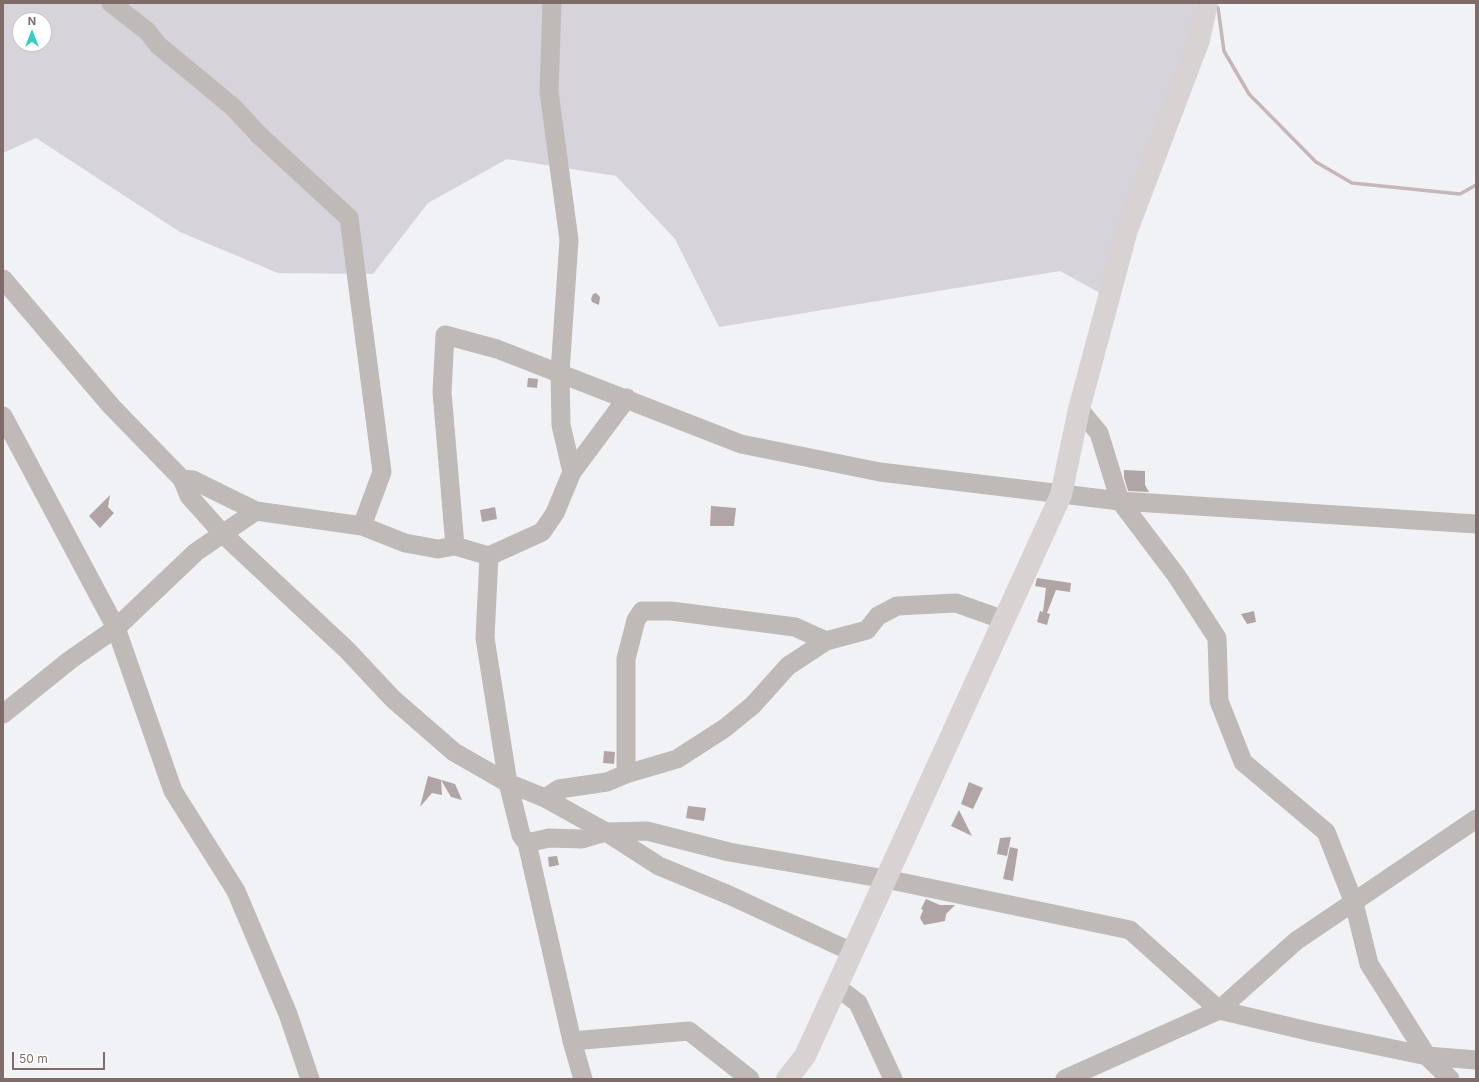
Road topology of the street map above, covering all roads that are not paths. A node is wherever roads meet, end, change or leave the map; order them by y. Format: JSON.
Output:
{"nodes":[{"id":1,"x":111,"y":3,"type":"edge"},
{"id":2,"x":552,"y":3,"type":"edge"},
{"id":3,"x":1207,"y":3,"type":"edge"},
{"id":4,"x":3,"y":279,"type":"edge"},
{"id":5,"x":560,"y":372,"type":"junction"},
{"id":6,"x":626,"y":398,"type":"junction"},
{"id":7,"x":1079,"y":409,"type":"junction"},
{"id":8,"x":3,"y":416,"type":"edge"},
{"id":9,"x":572,"y":472,"type":"junction"},
{"id":10,"x":182,"y":479,"type":"junction"},
{"id":11,"x":1061,"y":495,"type":"junction"},
{"id":12,"x":1120,"y":502,"type":"junction"},
{"id":13,"x":256,"y":511,"type":"junction"},
{"id":14,"x":1476,"y":524,"type":"edge"},
{"id":15,"x":362,"y":526,"type":"junction"},
{"id":16,"x":222,"y":533,"type":"junction"},
{"id":17,"x":455,"y":546,"type":"junction"},
{"id":18,"x":488,"y":556,"type":"junction"},
{"id":19,"x":1004,"y":620,"type":"junction"},
{"id":20,"x":116,"y":628,"type":"junction"},
{"id":21,"x":826,"y":641,"type":"junction"},
{"id":22,"x":3,"y":714,"type":"edge"},
{"id":23,"x":626,"y":774,"type":"junction"},
{"id":24,"x":508,"y":783,"type":"junction"},
{"id":25,"x":545,"y":798,"type":"junction"},
{"id":26,"x":1476,"y":819,"type":"edge"},
{"id":27,"x":606,"y":832,"type":"junction"},
{"id":28,"x":527,"y":843,"type":"junction"},
{"id":29,"x":886,"y":879,"type":"junction"},
{"id":30,"x":1354,"y":903,"type":"junction"},
{"id":31,"x":852,"y":952,"type":"junction"},
{"id":32,"x":836,"y":987,"type":"junction"},
{"id":33,"x":1219,"y":1010,"type":"junction"},
{"id":34,"x":572,"y":1041,"type":"junction"},
{"id":35,"x":1427,"y":1056,"type":"junction"},
{"id":36,"x":1476,"y":1060,"type":"edge"},
{"id":37,"x":310,"y":1079,"type":"edge"},
{"id":38,"x":583,"y":1079,"type":"edge"},
{"id":39,"x":750,"y":1079,"type":"edge"},
{"id":40,"x":787,"y":1079,"type":"edge"},
{"id":41,"x":893,"y":1079,"type":"edge"},
{"id":42,"x":1065,"y":1079,"type":"edge"},
{"id":43,"x":1450,"y":1079,"type":"edge"}],
"edges":[{"from":1,"to":15,"type":"street"},
{"from":2,"to":5,"type":"street"},
{"from":3,"to":7,"type":"main road"},
{"from":4,"to":10,"type":"street"},
{"from":5,"to":6,"type":"street"},
{"from":5,"to":9,"type":"street"},
{"from":5,"to":17,"type":"street"},
{"from":6,"to":9,"type":"street"},
{"from":6,"to":11,"type":"street"},
{"from":7,"to":11,"type":"main road"},
{"from":7,"to":12,"type":"street"},
{"from":8,"to":20,"type":"street"},
{"from":9,"to":18,"type":"street"},
{"from":10,"to":13,"type":"street"},
{"from":10,"to":16,"type":"street"},
{"from":11,"to":12,"type":"street"},
{"from":11,"to":19,"type":"main road"},
{"from":12,"to":14,"type":"street"},
{"from":12,"to":30,"type":"street"},
{"from":13,"to":15,"type":"street"},
{"from":13,"to":16,"type":"street"},
{"from":15,"to":17,"type":"street"},
{"from":16,"to":20,"type":"street"},
{"from":16,"to":24,"type":"street"},
{"from":17,"to":18,"type":"street"},
{"from":18,"to":24,"type":"street"},
{"from":19,"to":21,"type":"street"},
{"from":19,"to":29,"type":"main road"},
{"from":20,"to":22,"type":"street"},
{"from":20,"to":37,"type":"street"},
{"from":21,"to":23,"type":"street"},
{"from":21,"to":23,"type":"street"},
{"from":23,"to":25,"type":"street"},
{"from":24,"to":25,"type":"street"},
{"from":24,"to":28,"type":"street"},
{"from":25,"to":27,"type":"street"},
{"from":26,"to":30,"type":"street"},
{"from":27,"to":28,"type":"street"},
{"from":27,"to":29,"type":"street"},
{"from":27,"to":31,"type":"street"},
{"from":28,"to":34,"type":"street"},
{"from":29,"to":31,"type":"main road"},
{"from":29,"to":33,"type":"street"},
{"from":30,"to":33,"type":"street"},
{"from":30,"to":35,"type":"street"},
{"from":31,"to":32,"type":"main road"},
{"from":32,"to":40,"type":"main road"},
{"from":32,"to":41,"type":"street"},
{"from":33,"to":35,"type":"street"},
{"from":33,"to":42,"type":"street"},
{"from":34,"to":38,"type":"street"},
{"from":34,"to":39,"type":"street"},
{"from":35,"to":36,"type":"street"},
{"from":35,"to":43,"type":"street"}]}
